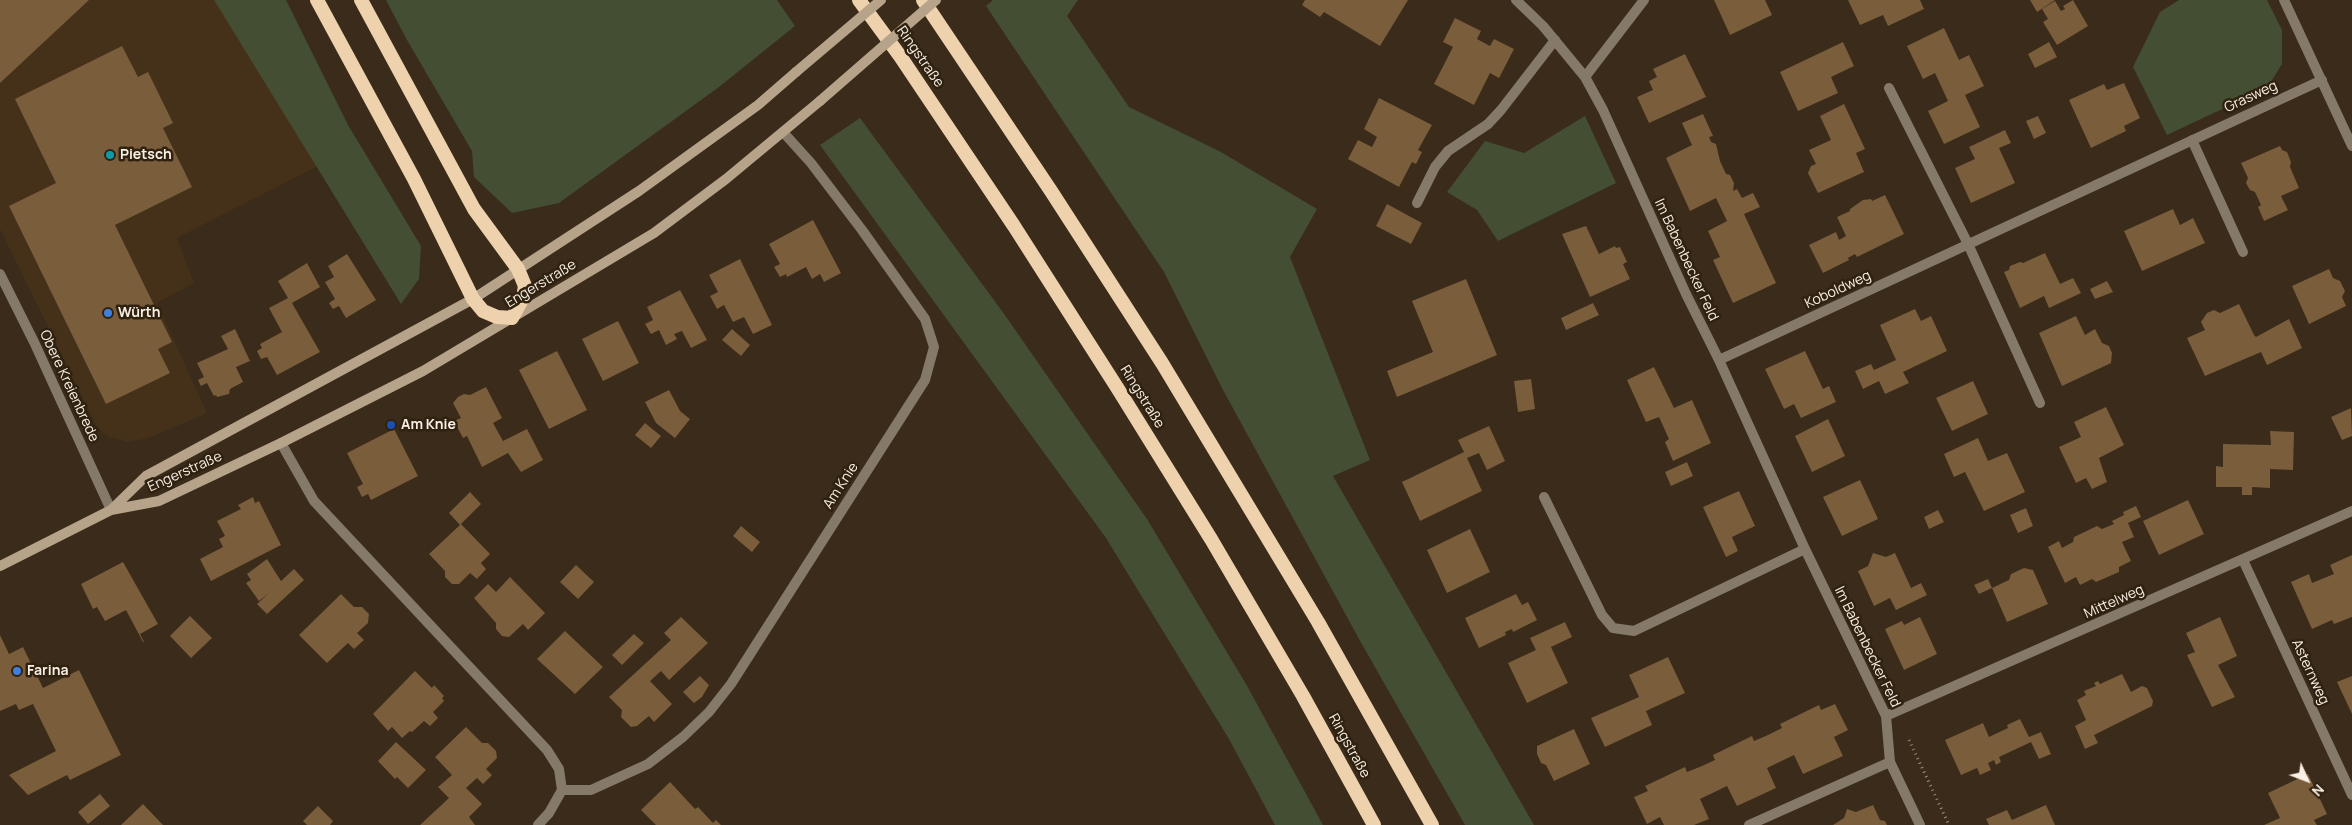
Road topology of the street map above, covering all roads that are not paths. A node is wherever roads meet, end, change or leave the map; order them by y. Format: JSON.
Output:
{"nodes":[{"id":1,"x":317,"y":0,"type":"edge"},
{"id":2,"x":361,"y":0,"type":"edge"},
{"id":3,"x":859,"y":0,"type":"edge"},
{"id":4,"x":881,"y":0,"type":"edge"},
{"id":5,"x":923,"y":0,"type":"edge"},
{"id":6,"x":936,"y":0,"type":"edge"},
{"id":7,"x":1516,"y":0,"type":"edge"},
{"id":8,"x":1644,"y":0,"type":"edge"},
{"id":9,"x":2284,"y":0,"type":"edge"},
{"id":10,"x":1555,"y":40,"type":"junction"},
{"id":11,"x":1586,"y":77,"type":"junction"},
{"id":12,"x":2322,"y":80,"type":"junction"},
{"id":13,"x":1889,"y":88,"type":"dead end"},
{"id":14,"x":784,"y":132,"type":"junction"},
{"id":15,"x":2192,"y":140,"type":"junction"},
{"id":16,"x":2352,"y":146,"type":"edge"},
{"id":17,"x":1417,"y":203,"type":"dead end"},
{"id":18,"x":1968,"y":244,"type":"junction"},
{"id":19,"x":2244,"y":252,"type":"dead end"},
{"id":20,"x":518,"y":270,"type":"junction"},
{"id":21,"x":0,"y":274,"type":"edge"},
{"id":22,"x":473,"y":299,"type":"junction"},
{"id":23,"x":512,"y":318,"type":"junction"},
{"id":24,"x":1719,"y":360,"type":"junction"},
{"id":25,"x":2040,"y":403,"type":"dead end"},
{"id":26,"x":282,"y":443,"type":"junction"},
{"id":27,"x":1544,"y":497,"type":"dead end"},
{"id":28,"x":111,"y":510,"type":"junction"},
{"id":29,"x":2352,"y":511,"type":"edge"},
{"id":30,"x":1805,"y":549,"type":"junction"},
{"id":31,"x":2243,"y":560,"type":"junction"},
{"id":32,"x":0,"y":566,"type":"edge"},
{"id":33,"x":1886,"y":716,"type":"junction"},
{"id":34,"x":1890,"y":762,"type":"junction"},
{"id":35,"x":562,"y":790,"type":"junction"},
{"id":36,"x":2352,"y":795,"type":"edge"},
{"id":37,"x":538,"y":825,"type":"edge"},
{"id":38,"x":1374,"y":825,"type":"edge"},
{"id":39,"x":1432,"y":825,"type":"edge"},
{"id":40,"x":1749,"y":825,"type":"edge"},
{"id":41,"x":1920,"y":825,"type":"edge"}],
"edges":[{"from":1,"to":22,"type":"highway"},
{"from":2,"to":20,"type":"highway"},
{"from":3,"to":38,"type":"highway","name":"Ringstraße"},
{"from":4,"to":20,"type":"main road","name":"Engerstraße","bridge":true},
{"from":5,"to":39,"type":"highway"},
{"from":6,"to":14,"type":"main road","name":"Engerstraße","bridge":true},
{"from":7,"to":10,"type":"street","name":"Im Babenbecker Feld"},
{"from":8,"to":11,"type":"street"},
{"from":9,"to":12,"type":"street"},
{"from":10,"to":11,"type":"street","name":"Im Babenbecker Feld"},
{"from":10,"to":17,"type":"street"},
{"from":11,"to":24,"type":"street","name":"Im Babenbecker Feld"},
{"from":12,"to":15,"type":"street","name":"Grasweg"},
{"from":12,"to":16,"type":"street"},
{"from":13,"to":18,"type":"street"},
{"from":14,"to":23,"type":"main road","name":"Engerstraße"},
{"from":14,"to":35,"type":"street","name":"Am Knie"},
{"from":15,"to":18,"type":"street","name":"Koboldweg"},
{"from":15,"to":19,"type":"street"},
{"from":18,"to":24,"type":"street","name":"Koboldweg"},
{"from":18,"to":25,"type":"street"},
{"from":20,"to":22,"type":"main road","name":"Engerstraße"},
{"from":20,"to":23,"type":"highway"},
{"from":21,"to":28,"type":"street","name":"Obere Kreienbrede"},
{"from":22,"to":23,"type":"highway"},
{"from":22,"to":28,"type":"main road","name":"Engerstraße"},
{"from":23,"to":26,"type":"main road","name":"Engerstraße"},
{"from":24,"to":30,"type":"street","name":"Im Babenbecker Feld"},
{"from":26,"to":28,"type":"main road","name":"Engerstraße"},
{"from":26,"to":35,"type":"street"},
{"from":27,"to":30,"type":"street"},
{"from":28,"to":32,"type":"main road","name":"Engerstraße"},
{"from":29,"to":31,"type":"street","name":"Mittelweg"},
{"from":30,"to":33,"type":"street","name":"Im Babenbecker Feld"},
{"from":31,"to":33,"type":"street","name":"Mittelweg"},
{"from":31,"to":36,"type":"street","name":"Asternweg"},
{"from":33,"to":34,"type":"street","name":"Im Babenbecker Feld"},
{"from":34,"to":40,"type":"street"},
{"from":34,"to":41,"type":"street","name":"Im Babenbecker Feld"},
{"from":35,"to":37,"type":"street"}]}
